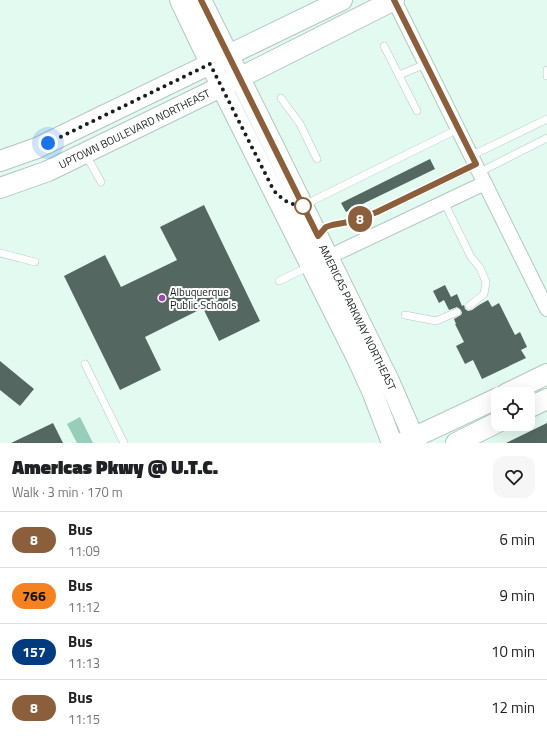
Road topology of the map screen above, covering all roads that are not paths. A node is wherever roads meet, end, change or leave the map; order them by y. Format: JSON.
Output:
{"nodes":[{"id":1,"x":180,"y":0,"type":"edge"},
{"id":2,"x":201,"y":0,"type":"edge"},
{"id":3,"x":342,"y":0,"type":"edge"},
{"id":4,"x":394,"y":0,"type":"edge"},
{"id":5,"x":384,"y":46,"type":"dead end"},
{"id":6,"x":228,"y":55,"type":"junction"},
{"id":7,"x":210,"y":64,"type":"junction"},
{"id":8,"x":426,"y":64,"type":"junction"},
{"id":9,"x":547,"y":70,"type":"edge"},
{"id":10,"x":399,"y":75,"type":"junction"},
{"id":11,"x":547,"y":76,"type":"edge"},
{"id":12,"x":240,"y":78,"type":"junction"},
{"id":13,"x":221,"y":86,"type":"junction"},
{"id":14,"x":281,"y":98,"type":"dead end"},
{"id":15,"x":417,"y":111,"type":"dead end"},
{"id":16,"x":547,"y":119,"type":"edge"},
{"id":17,"x":458,"y":128,"type":"junction"},
{"id":18,"x":547,"y":138,"type":"edge"},
{"id":19,"x":85,"y":153,"type":"junction"},
{"id":20,"x":317,"y":159,"type":"dead end"},
{"id":21,"x":0,"y":161,"type":"edge"},
{"id":22,"x":478,"y":169,"type":"junction"},
{"id":23,"x":101,"y":182,"type":"dead end"},
{"id":24,"x":0,"y":188,"type":"edge"},
{"id":25,"x":289,"y":201,"type":"junction"},
{"id":26,"x":444,"y":202,"type":"junction"},
{"id":27,"x":315,"y":252,"type":"junction"},
{"id":28,"x":0,"y":253,"type":"edge"},
{"id":29,"x":35,"y":262,"type":"dead end"},
{"id":30,"x":279,"y":280,"type":"dead end"},
{"id":31,"x":469,"y":306,"type":"dead end"},
{"id":32,"x":547,"y":309,"type":"edge"},
{"id":33,"x":457,"y":312,"type":"dead end"},
{"id":34,"x":405,"y":315,"type":"dead end"},
{"id":35,"x":85,"y":364,"type":"dead end"},
{"id":36,"x":547,"y":374,"type":"edge"},
{"id":37,"x":520,"y":387,"type":"edge"},
{"id":38,"x":547,"y":399,"type":"edge"},
{"id":39,"x":491,"y":401,"type":"edge"},
{"id":40,"x":535,"y":405,"type":"edge"},
{"id":41,"x":491,"y":426,"type":"edge"},
{"id":42,"x":410,"y":441,"type":"edge"},
{"id":43,"x":124,"y":443,"type":"edge"},
{"id":44,"x":392,"y":443,"type":"edge"},
{"id":45,"x":456,"y":443,"type":"edge"}],
"edges":[{"from":1,"to":7,"type":"street","name":"AMERICAS PARKWAY NORTHEAST"},
{"from":2,"to":6,"type":"street","name":"AMERICAS PARKWAY NORTHEAST"},
{"from":3,"to":6,"type":"street"},
{"from":4,"to":8,"type":"street"},
{"from":4,"to":12,"type":"street","name":"UPTOWN BOULEVARD NORTHEAST"},
{"from":5,"to":10,"type":"lane"},
{"from":6,"to":7,"type":"street"},
{"from":6,"to":12,"type":"street","name":"AMERICAS PARKWAY NORTHEAST"},
{"from":7,"to":13,"type":"street","name":"AMERICAS PARKWAY NORTHEAST"},
{"from":7,"to":21,"type":"street"},
{"from":8,"to":10,"type":"lane"},
{"from":8,"to":17,"type":"street"},
{"from":9,"to":11,"type":"lane"},
{"from":10,"to":15,"type":"lane"},
{"from":12,"to":13,"type":"street","name":"UPTOWN BOULEVARD NORTHEAST"},
{"from":12,"to":25,"type":"street","name":"AMERICAS PARKWAY NORTHEAST"},
{"from":13,"to":19,"type":"street","name":"UPTOWN BOULEVARD NORTHEAST"},
{"from":13,"to":25,"type":"street","name":"AMERICAS PARKWAY NORTHEAST"},
{"from":14,"to":20,"type":"lane"},
{"from":16,"to":22,"type":"lane"},
{"from":17,"to":22,"type":"street"},
{"from":17,"to":25,"type":"lane"},
{"from":18,"to":22,"type":"lane"},
{"from":19,"to":23,"type":"lane"},
{"from":19,"to":24,"type":"street","name":"UPTOWN BOULEVARD NORTHEAST"},
{"from":22,"to":26,"type":"street"},
{"from":22,"to":27,"type":"lane"},
{"from":22,"to":32,"type":"street"},
{"from":25,"to":27,"type":"street","name":"AMERICAS PARKWAY NORTHEAST"},
{"from":25,"to":27,"type":"street","name":"AMERICAS PARKWAY NORTHEAST"},
{"from":26,"to":27,"type":"street"},
{"from":26,"to":31,"type":"lane"},
{"from":27,"to":30,"type":"lane"},
{"from":27,"to":42,"type":"street","name":"AMERICAS PARKWAY NORTHEAST"},
{"from":27,"to":44,"type":"street","name":"AMERICAS PARKWAY NORTHEAST"},
{"from":28,"to":29,"type":"lane"},
{"from":33,"to":34,"type":"lane"},
{"from":35,"to":43,"type":"lane"},
{"from":36,"to":37,"type":"street"},
{"from":38,"to":40,"type":"street"},
{"from":39,"to":42,"type":"street"},
{"from":41,"to":45,"type":"street"}]}
